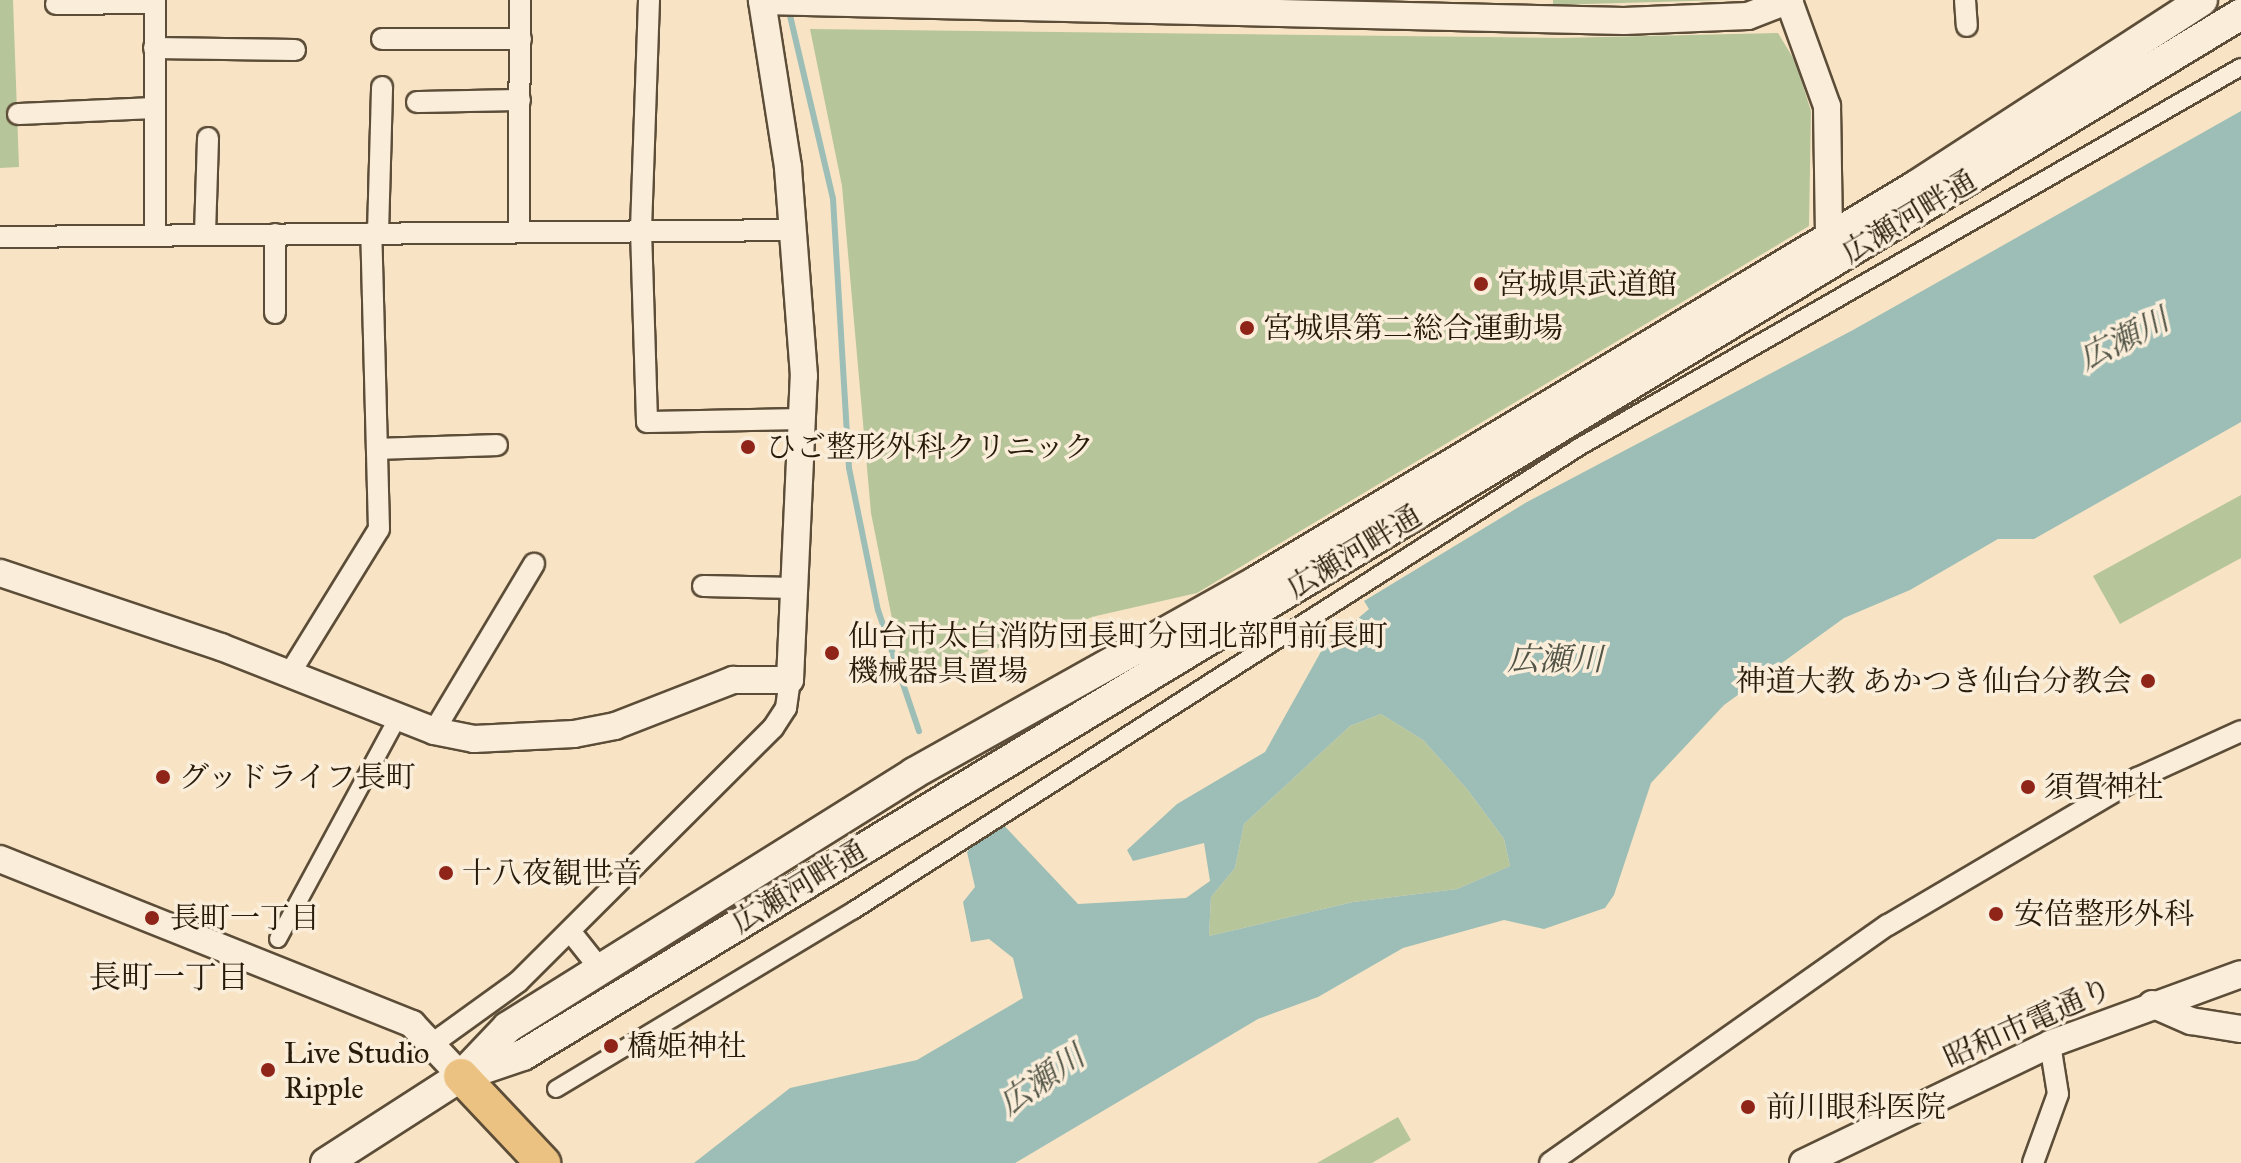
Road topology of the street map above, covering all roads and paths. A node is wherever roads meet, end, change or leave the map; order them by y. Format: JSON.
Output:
{"nodes":[{"id":1,"x":520,"y":0,"type":"edge"},
{"id":2,"x":649,"y":0,"type":"edge"},
{"id":3,"x":1965,"y":0,"type":"edge"},
{"id":4,"x":2202,"y":0,"type":"edge"},
{"id":5,"x":155,"y":1,"type":"edge"},
{"id":6,"x":765,"y":1,"type":"edge"},
{"id":7,"x":1780,"y":3,"type":"edge"},
{"id":8,"x":56,"y":4,"type":"dead end"},
{"id":9,"x":2241,"y":14,"type":"edge"},
{"id":10,"x":1967,"y":26,"type":"dead end"},
{"id":11,"x":382,"y":39,"type":"dead end"},
{"id":12,"x":521,"y":39,"type":"junction"},
{"id":13,"x":154,"y":48,"type":"junction"},
{"id":14,"x":295,"y":50,"type":"dead end"},
{"id":15,"x":2241,"y":67,"type":"edge"},
{"id":16,"x":382,"y":87,"type":"dead end"},
{"id":17,"x":520,"y":100,"type":"junction"},
{"id":18,"x":417,"y":102,"type":"dead end"},
{"id":19,"x":155,"y":108,"type":"junction"},
{"id":20,"x":18,"y":114,"type":"dead end"},
{"id":21,"x":208,"y":138,"type":"dead end"},
{"id":22,"x":641,"y":230,"type":"junction"},
{"id":23,"x":795,"y":230,"type":"junction"},
{"id":24,"x":519,"y":231,"type":"junction"},
{"id":25,"x":374,"y":233,"type":"junction"},
{"id":26,"x":205,"y":234,"type":"junction"},
{"id":27,"x":275,"y":234,"type":"junction"},
{"id":28,"x":155,"y":235,"type":"junction"},
{"id":29,"x":0,"y":237,"type":"edge"},
{"id":30,"x":1829,"y":238,"type":"junction"},
{"id":31,"x":275,"y":313,"type":"dead end"},
{"id":32,"x":804,"y":419,"type":"junction"},
{"id":33,"x":497,"y":445,"type":"dead end"},
{"id":34,"x":377,"y":449,"type":"junction"},
{"id":35,"x":534,"y":564,"type":"dead end"},
{"id":36,"x":0,"y":573,"type":"edge"},
{"id":37,"x":703,"y":586,"type":"dead end"},
{"id":38,"x":795,"y":588,"type":"junction"},
{"id":39,"x":290,"y":673,"type":"junction"},
{"id":40,"x":790,"y":680,"type":"junction"},
{"id":41,"x":398,"y":717,"type":"junction"},
{"id":42,"x":434,"y":731,"type":"junction"},
{"id":43,"x":2241,"y":731,"type":"edge"},
{"id":44,"x":0,"y":859,"type":"edge"},
{"id":45,"x":570,"y":931,"type":"junction"},
{"id":46,"x":278,"y":939,"type":"dead end"},
{"id":47,"x":601,"y":970,"type":"junction"},
{"id":48,"x":2241,"y":974,"type":"edge"},
{"id":49,"x":2152,"y":1004,"type":"junction"},
{"id":50,"x":2241,"y":1029,"type":"edge"},
{"id":51,"x":432,"y":1044,"type":"junction"},
{"id":52,"x":2050,"y":1044,"type":"junction"},
{"id":53,"x":461,"y":1076,"type":"junction"},
{"id":54,"x":556,"y":1089,"type":"dead end"},
{"id":55,"x":534,"y":1153,"type":"edge"},
{"id":56,"x":326,"y":1163,"type":"edge"},
{"id":57,"x":1550,"y":1163,"type":"edge"},
{"id":58,"x":1803,"y":1163,"type":"edge"},
{"id":59,"x":2033,"y":1163,"type":"edge"}],
"edges":[{"from":1,"to":12,"type":"street"},
{"from":2,"to":22,"type":"street"},
{"from":3,"to":10,"type":"street"},
{"from":4,"to":30,"type":"main road","name":"広瀬河畔通"},
{"from":5,"to":8,"type":"street"},
{"from":5,"to":13,"type":"street"},
{"from":6,"to":7,"type":"street"},
{"from":6,"to":23,"type":"street"},
{"from":7,"to":30,"type":"street"},
{"from":9,"to":53,"type":"main road","name":"広瀬河畔通"},
{"from":11,"to":12,"type":"street"},
{"from":12,"to":17,"type":"street"},
{"from":13,"to":14,"type":"street"},
{"from":13,"to":19,"type":"street"},
{"from":15,"to":54,"type":"street"},
{"from":16,"to":25,"type":"street"},
{"from":17,"to":18,"type":"street"},
{"from":17,"to":24,"type":"street"},
{"from":19,"to":20,"type":"street"},
{"from":19,"to":28,"type":"street"},
{"from":21,"to":26,"type":"street"},
{"from":22,"to":23,"type":"street"},
{"from":22,"to":24,"type":"street"},
{"from":22,"to":32,"type":"street"},
{"from":23,"to":32,"type":"street"},
{"from":24,"to":25,"type":"street"},
{"from":25,"to":27,"type":"street"},
{"from":25,"to":34,"type":"street"},
{"from":26,"to":27,"type":"street"},
{"from":26,"to":28,"type":"street"},
{"from":27,"to":31,"type":"street"},
{"from":28,"to":29,"type":"street"},
{"from":30,"to":47,"type":"main road","name":"広瀬河畔通"},
{"from":32,"to":38,"type":"street"},
{"from":33,"to":34,"type":"street"},
{"from":34,"to":39,"type":"street"},
{"from":35,"to":42,"type":"street"},
{"from":36,"to":39,"type":"street"},
{"from":37,"to":38,"type":"street"},
{"from":38,"to":40,"type":"street"},
{"from":39,"to":41,"type":"street"},
{"from":40,"to":42,"type":"street"},
{"from":40,"to":45,"type":"street"},
{"from":41,"to":42,"type":"street"},
{"from":41,"to":46,"type":"street"},
{"from":43,"to":57,"type":"street"},
{"from":44,"to":51,"type":"street"},
{"from":45,"to":47,"type":"street"},
{"from":45,"to":51,"type":"street"},
{"from":47,"to":53,"type":"main road","name":"広瀬河畔通"},
{"from":48,"to":49,"type":"street","name":"昭和市電通り"},
{"from":49,"to":50,"type":"street"},
{"from":49,"to":52,"type":"street","name":"昭和市電通り"},
{"from":51,"to":53,"type":"street"},
{"from":52,"to":58,"type":"street","name":"昭和市電通り"},
{"from":52,"to":59,"type":"street"},
{"from":53,"to":55,"type":"main road"},
{"from":53,"to":56,"type":"main road","name":"広瀬河畔通"}]}
